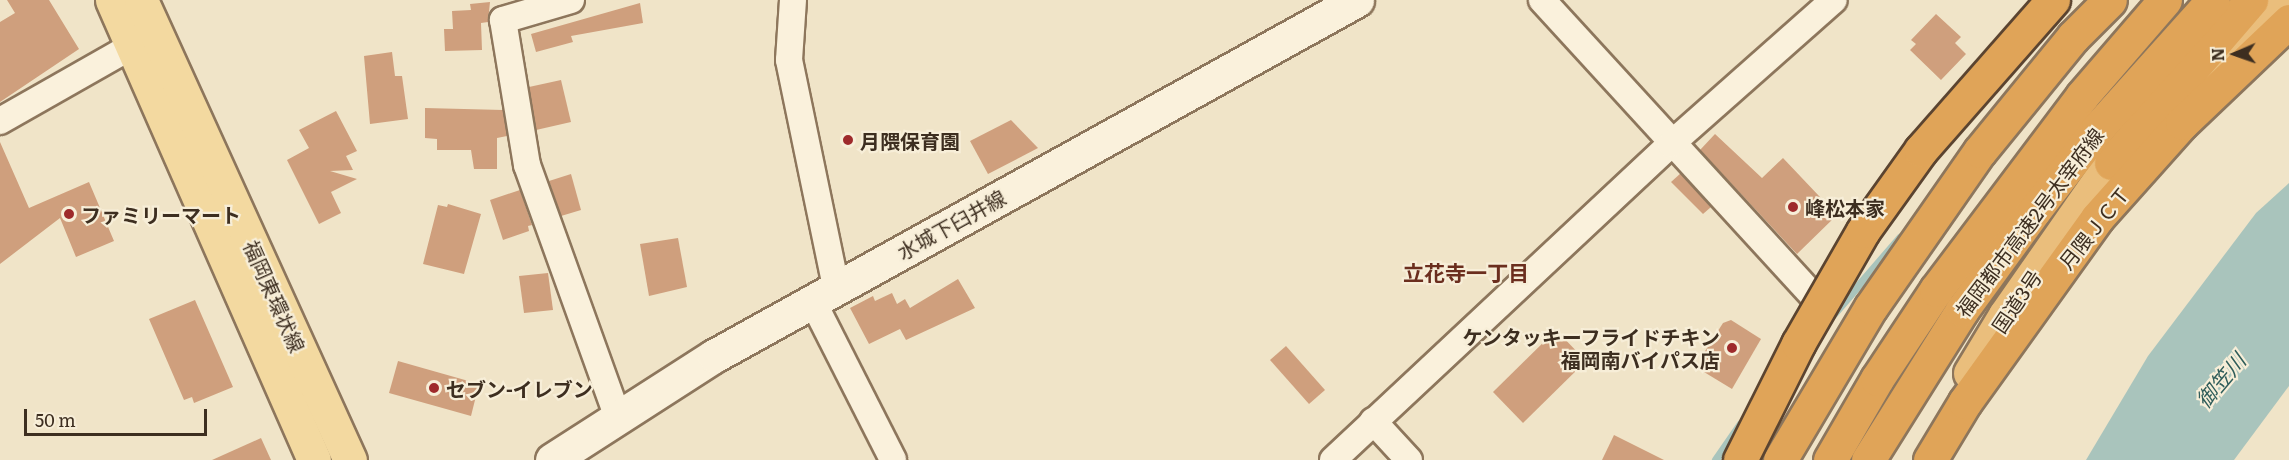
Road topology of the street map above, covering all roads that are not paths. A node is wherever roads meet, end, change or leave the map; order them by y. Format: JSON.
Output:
{"nodes":[{"id":1,"x":112,"y":0,"type":"edge"},
{"id":2,"x":141,"y":0,"type":"edge"},
{"id":3,"x":571,"y":0,"type":"edge"},
{"id":4,"x":793,"y":0,"type":"edge"},
{"id":5,"x":1542,"y":0,"type":"edge"},
{"id":6,"x":1834,"y":0,"type":"edge"},
{"id":7,"x":2053,"y":0,"type":"edge"},
{"id":8,"x":2065,"y":0,"type":"edge"},
{"id":9,"x":2110,"y":0,"type":"edge"},
{"id":10,"x":2164,"y":0,"type":"edge"},
{"id":11,"x":2213,"y":0,"type":"edge"},
{"id":12,"x":2250,"y":0,"type":"edge"},
{"id":13,"x":2279,"y":0,"type":"edge"},
{"id":14,"x":1354,"y":1,"type":"edge"},
{"id":15,"x":2289,"y":21,"type":"edge"},
{"id":16,"x":132,"y":46,"type":"junction"},
{"id":17,"x":0,"y":121,"type":"edge"},
{"id":18,"x":1671,"y":144,"type":"junction"},
{"id":19,"x":2111,"y":163,"type":"junction"},
{"id":20,"x":824,"y":293,"type":"junction"},
{"id":21,"x":1820,"y":303,"type":"junction"},
{"id":22,"x":617,"y":415,"type":"junction"},
{"id":23,"x":1373,"y":421,"type":"junction"},
{"id":24,"x":314,"y":460,"type":"edge"},
{"id":25,"x":350,"y":460,"type":"edge"},
{"id":26,"x":552,"y":460,"type":"edge"},
{"id":27,"x":893,"y":460,"type":"edge"},
{"id":28,"x":1333,"y":460,"type":"edge"},
{"id":29,"x":1409,"y":460,"type":"edge"},
{"id":30,"x":1741,"y":460,"type":"edge"},
{"id":31,"x":1780,"y":460,"type":"edge"},
{"id":32,"x":1830,"y":460,"type":"edge"},
{"id":33,"x":1868,"y":460,"type":"edge"},
{"id":34,"x":1920,"y":460,"type":"edge"},
{"id":35,"x":1930,"y":460,"type":"edge"}],
"edges":[{"from":1,"to":16,"type":"main road","name":"福岡東環状線"},
{"from":2,"to":25,"type":"main road","name":"福岡東環状線"},
{"from":3,"to":22,"type":"street"},
{"from":4,"to":20,"type":"street"},
{"from":5,"to":18,"type":"street"},
{"from":6,"to":18,"type":"street"},
{"from":7,"to":30,"type":"highway","bridge":true},
{"from":8,"to":21,"type":"highway"},
{"from":9,"to":31,"type":"highway"},
{"from":10,"to":32,"type":"highway","name":"福岡都市高速2号太宰府線"},
{"from":11,"to":33,"type":"highway","name":"福岡都市高速2号太宰府線"},
{"from":12,"to":19,"type":"highway"},
{"from":13,"to":19,"type":"highway","name":"国道3号"},
{"from":14,"to":20,"type":"main road","name":"水城下臼井線"},
{"from":15,"to":35,"type":"highway","name":"月隈ＪＣＴ"},
{"from":16,"to":17,"type":"street"},
{"from":16,"to":24,"type":"main road","name":"福岡東環状線"},
{"from":18,"to":21,"type":"street"},
{"from":18,"to":23,"type":"street"},
{"from":19,"to":34,"type":"highway","name":"国道3号"},
{"from":20,"to":22,"type":"main road","name":"水城下臼井線"},
{"from":20,"to":27,"type":"street"},
{"from":21,"to":30,"type":"highway"},
{"from":22,"to":26,"type":"main road","name":"水城下臼井線"},
{"from":23,"to":28,"type":"street"},
{"from":23,"to":29,"type":"street"}]}
